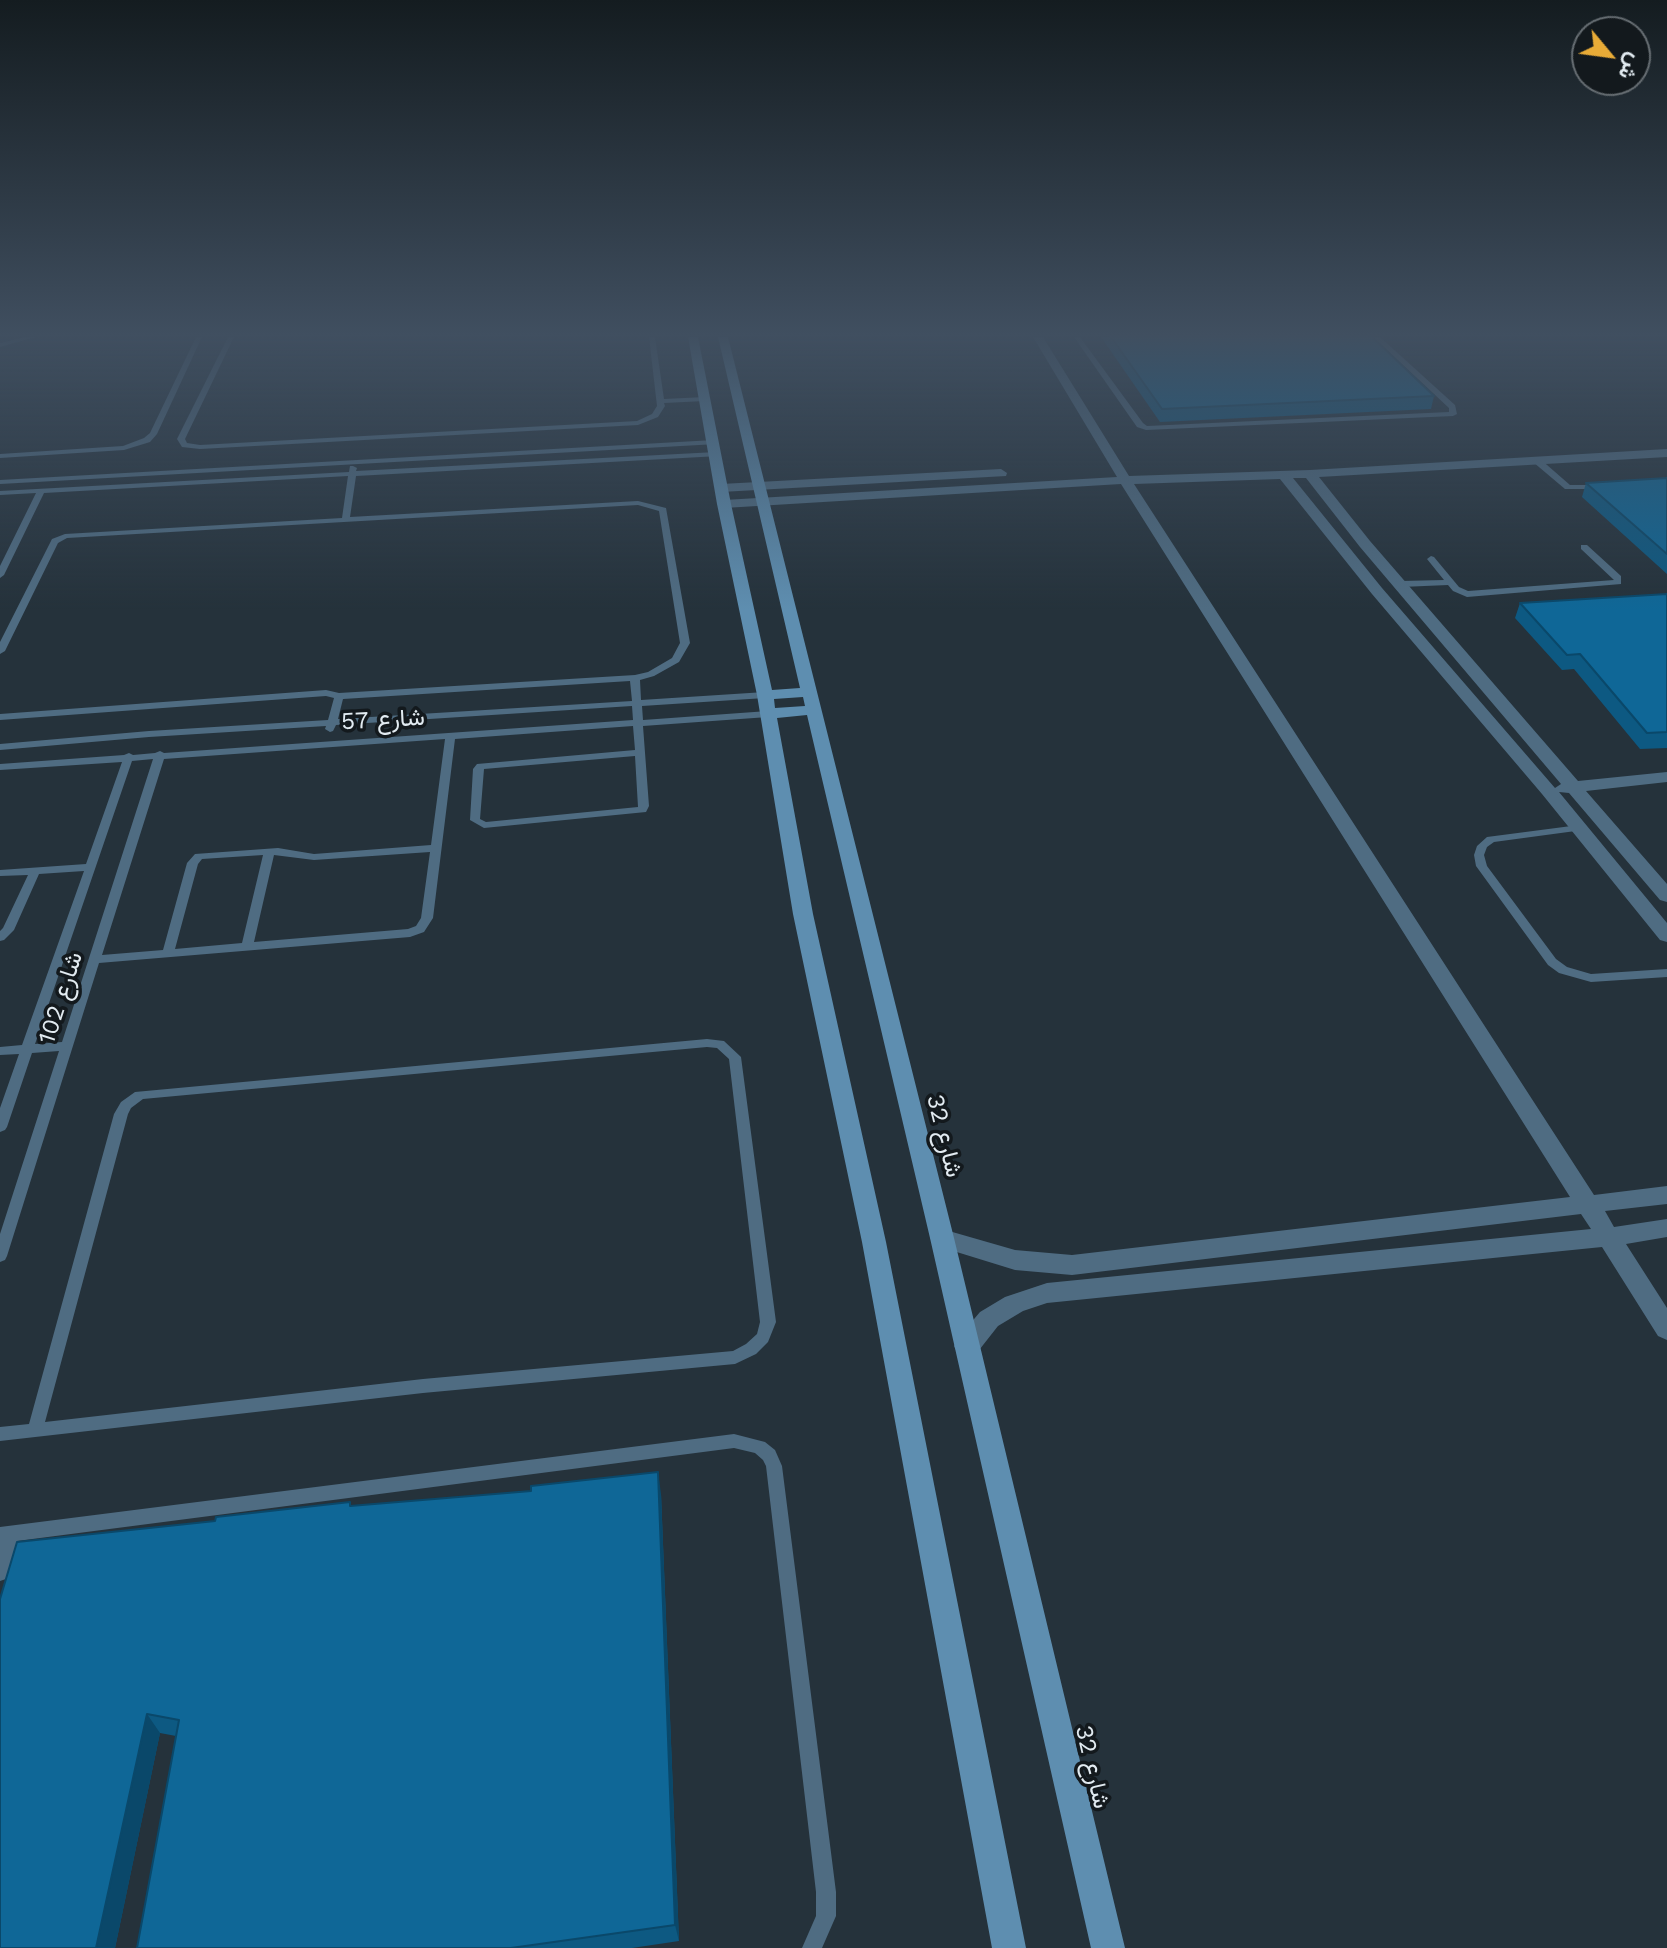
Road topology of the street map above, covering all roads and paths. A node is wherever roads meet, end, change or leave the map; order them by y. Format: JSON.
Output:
{"nodes":[{"id":1,"x":156,"y":428,"type":"edge"},
{"id":2,"x":186,"y":428,"type":"edge"},
{"id":3,"x":572,"y":428,"type":"edge"},
{"id":4,"x":711,"y":428,"type":"edge"},
{"id":5,"x":744,"y":428,"type":"edge"},
{"id":6,"x":1093,"y":428,"type":"edge"},
{"id":7,"x":715,"y":448,"type":"junction"},
{"id":8,"x":1667,"y":453,"type":"edge"},
{"id":9,"x":0,"y":456,"type":"edge"},
{"id":10,"x":354,"y":461,"type":"junction"},
{"id":11,"x":1667,"y":462,"type":"edge"},
{"id":12,"x":1540,"y":464,"type":"junction"},
{"id":13,"x":352,"y":474,"type":"junction"},
{"id":14,"x":1313,"y":479,"type":"junction"},
{"id":15,"x":1125,"y":480,"type":"junction"},
{"id":16,"x":1288,"y":480,"type":"junction"},
{"id":17,"x":0,"y":482,"type":"edge"},
{"id":18,"x":1616,"y":486,"type":"edge"},
{"id":19,"x":42,"y":490,"type":"junction"},
{"id":20,"x":0,"y":493,"type":"edge"},
{"id":21,"x":760,"y":494,"type":"junction"},
{"id":22,"x":722,"y":496,"type":"junction"},
{"id":23,"x":346,"y":520,"type":"junction"},
{"id":24,"x":1365,"y":544,"type":"junction"},
{"id":25,"x":1340,"y":545,"type":"junction"},
{"id":26,"x":1584,"y":547,"type":"dead end"},
{"id":27,"x":1431,"y":559,"type":"dead end"},
{"id":28,"x":0,"y":575,"type":"edge"},
{"id":29,"x":1450,"y":582,"type":"junction"},
{"id":30,"x":1401,"y":584,"type":"junction"},
{"id":31,"x":0,"y":651,"type":"edge"},
{"id":32,"x":635,"y":678,"type":"junction"},
{"id":33,"x":339,"y":696,"type":"junction"},
{"id":34,"x":812,"y":701,"type":"junction"},
{"id":35,"x":636,"y":704,"type":"junction"},
{"id":36,"x":767,"y":704,"type":"junction"},
{"id":37,"x":0,"y":717,"type":"edge"},
{"id":38,"x":637,"y":722,"type":"junction"},
{"id":39,"x":331,"y":725,"type":"junction"},
{"id":40,"x":450,"y":737,"type":"junction"},
{"id":41,"x":325,"y":743,"type":"junction"},
{"id":42,"x":0,"y":747,"type":"edge"},
{"id":43,"x":640,"y":753,"type":"junction"},
{"id":44,"x":160,"y":754,"type":"junction"},
{"id":45,"x":129,"y":756,"type":"junction"},
{"id":46,"x":0,"y":767,"type":"edge"},
{"id":47,"x":1667,"y":777,"type":"edge"},
{"id":48,"x":1575,"y":786,"type":"junction"},
{"id":49,"x":1548,"y":790,"type":"junction"},
{"id":50,"x":1579,"y":828,"type":"junction"},
{"id":51,"x":436,"y":848,"type":"junction"},
{"id":52,"x":269,"y":851,"type":"junction"},
{"id":53,"x":90,"y":867,"type":"junction"},
{"id":54,"x":35,"y":871,"type":"junction"},
{"id":55,"x":0,"y":873,"type":"edge"},
{"id":56,"x":1667,"y":896,"type":"edge"},
{"id":57,"x":1667,"y":936,"type":"edge"},
{"id":58,"x":0,"y":937,"type":"edge"},
{"id":59,"x":247,"y":946,"type":"junction"},
{"id":60,"x":168,"y":953,"type":"junction"},
{"id":61,"x":96,"y":959,"type":"junction"},
{"id":62,"x":1667,"y":973,"type":"edge"},
{"id":63,"x":68,"y":1046,"type":"junction"},
{"id":64,"x":28,"y":1049,"type":"junction"},
{"id":65,"x":0,"y":1051,"type":"edge"},
{"id":66,"x":0,"y":1127,"type":"edge"},
{"id":67,"x":1667,"y":1195,"type":"edge"},
{"id":68,"x":1588,"y":1205,"type":"junction"},
{"id":69,"x":1667,"y":1228,"type":"edge"},
{"id":70,"x":1608,"y":1237,"type":"junction"},
{"id":71,"x":942,"y":1238,"type":"junction"},
{"id":72,"x":0,"y":1256,"type":"edge"},
{"id":73,"x":1667,"y":1329,"type":"edge"},
{"id":74,"x":967,"y":1346,"type":"junction"},
{"id":75,"x":35,"y":1430,"type":"junction"},
{"id":76,"x":0,"y":1434,"type":"edge"},
{"id":77,"x":5,"y":1535,"type":"edge"},
{"id":78,"x":0,"y":1573,"type":"edge"},
{"id":79,"x":812,"y":1948,"type":"edge"},
{"id":80,"x":1009,"y":1948,"type":"edge"},
{"id":81,"x":1108,"y":1948,"type":"edge"}],
"edges":[{"from":1,"to":9,"type":"lane"},
{"from":2,"to":3,"type":"lane"},
{"from":4,"to":7,"type":"main road"},
{"from":5,"to":21,"type":"main road","name":"شارع 32"},
{"from":6,"to":15,"type":"street"},
{"from":7,"to":10,"type":"lane"},
{"from":7,"to":13,"type":"lane"},
{"from":7,"to":22,"type":"main road"},
{"from":8,"to":12,"type":"street"},
{"from":10,"to":13,"type":"lane"},
{"from":10,"to":17,"type":"lane"},
{"from":11,"to":12,"type":"street"},
{"from":12,"to":14,"type":"street"},
{"from":12,"to":18,"type":"lane"},
{"from":13,"to":19,"type":"lane"},
{"from":13,"to":23,"type":"lane"},
{"from":14,"to":16,"type":"street"},
{"from":14,"to":24,"type":"street"},
{"from":15,"to":16,"type":"street"},
{"from":15,"to":21,"type":"street"},
{"from":15,"to":68,"type":"street"},
{"from":16,"to":25,"type":"street"},
{"from":19,"to":20,"type":"lane"},
{"from":19,"to":28,"type":"lane"},
{"from":21,"to":22,"type":"street"},
{"from":21,"to":34,"type":"main road","name":"شارع 32"},
{"from":22,"to":36,"type":"main road"},
{"from":23,"to":31,"type":"lane"},
{"from":23,"to":32,"type":"lane"},
{"from":24,"to":25,"type":"street"},
{"from":24,"to":30,"type":"street"},
{"from":25,"to":49,"type":"street"},
{"from":26,"to":29,"type":"lane"},
{"from":27,"to":29,"type":"lane"},
{"from":29,"to":30,"type":"lane"},
{"from":30,"to":48,"type":"street"},
{"from":32,"to":33,"type":"lane"},
{"from":32,"to":35,"type":"lane"},
{"from":33,"to":37,"type":"lane"},
{"from":33,"to":39,"type":"lane"},
{"from":34,"to":36,"type":"main road"},
{"from":34,"to":71,"type":"main road","name":"شارع 32"},
{"from":35,"to":36,"type":"lane","name":"شارع 57"},
{"from":35,"to":38,"type":"lane"},
{"from":35,"to":39,"type":"lane","name":"شارع 57"},
{"from":36,"to":38,"type":"lane","name":"شارع 57"},
{"from":36,"to":80,"type":"main road"},
{"from":38,"to":40,"type":"lane","name":"شارع 57"},
{"from":38,"to":43,"type":"lane"},
{"from":39,"to":41,"type":"lane"},
{"from":39,"to":42,"type":"lane","name":"شارع 57"},
{"from":40,"to":41,"type":"lane","name":"شارع 57"},
{"from":40,"to":51,"type":"lane"},
{"from":41,"to":44,"type":"lane","name":"شارع 57"},
{"from":43,"to":43,"type":"lane"},
{"from":44,"to":45,"type":"lane","name":"شارع 57"},
{"from":44,"to":61,"type":"lane","name":"شارع 102"},
{"from":45,"to":46,"type":"lane","name":"شارع 57"},
{"from":45,"to":53,"type":"lane","name":"شارع 102"},
{"from":47,"to":48,"type":"street"},
{"from":48,"to":49,"type":"street"},
{"from":48,"to":56,"type":"street"},
{"from":49,"to":50,"type":"street"},
{"from":50,"to":57,"type":"street"},
{"from":50,"to":62,"type":"lane"},
{"from":51,"to":52,"type":"lane"},
{"from":51,"to":59,"type":"lane"},
{"from":52,"to":59,"type":"lane"},
{"from":52,"to":60,"type":"lane"},
{"from":53,"to":54,"type":"lane"},
{"from":53,"to":64,"type":"lane","name":"شارع 102"},
{"from":54,"to":55,"type":"lane"},
{"from":54,"to":58,"type":"lane"},
{"from":59,"to":60,"type":"lane"},
{"from":60,"to":61,"type":"lane"},
{"from":61,"to":63,"type":"lane","name":"شارع 102"},
{"from":63,"to":64,"type":"lane"},
{"from":63,"to":72,"type":"lane","name":"شارع 102"},
{"from":64,"to":65,"type":"lane"},
{"from":64,"to":66,"type":"lane","name":"شارع 102"},
{"from":67,"to":68,"type":"street"},
{"from":68,"to":70,"type":"street"},
{"from":68,"to":71,"type":"street"},
{"from":69,"to":70,"type":"street"},
{"from":70,"to":73,"type":"street"},
{"from":70,"to":74,"type":"street"},
{"from":71,"to":74,"type":"main road","name":"شارع 32"},
{"from":74,"to":81,"type":"main road","name":"شارع 32"},
{"from":75,"to":75,"type":"lane"},
{"from":75,"to":76,"type":"lane"},
{"from":77,"to":78,"type":"lane"},
{"from":77,"to":79,"type":"lane"}]}
